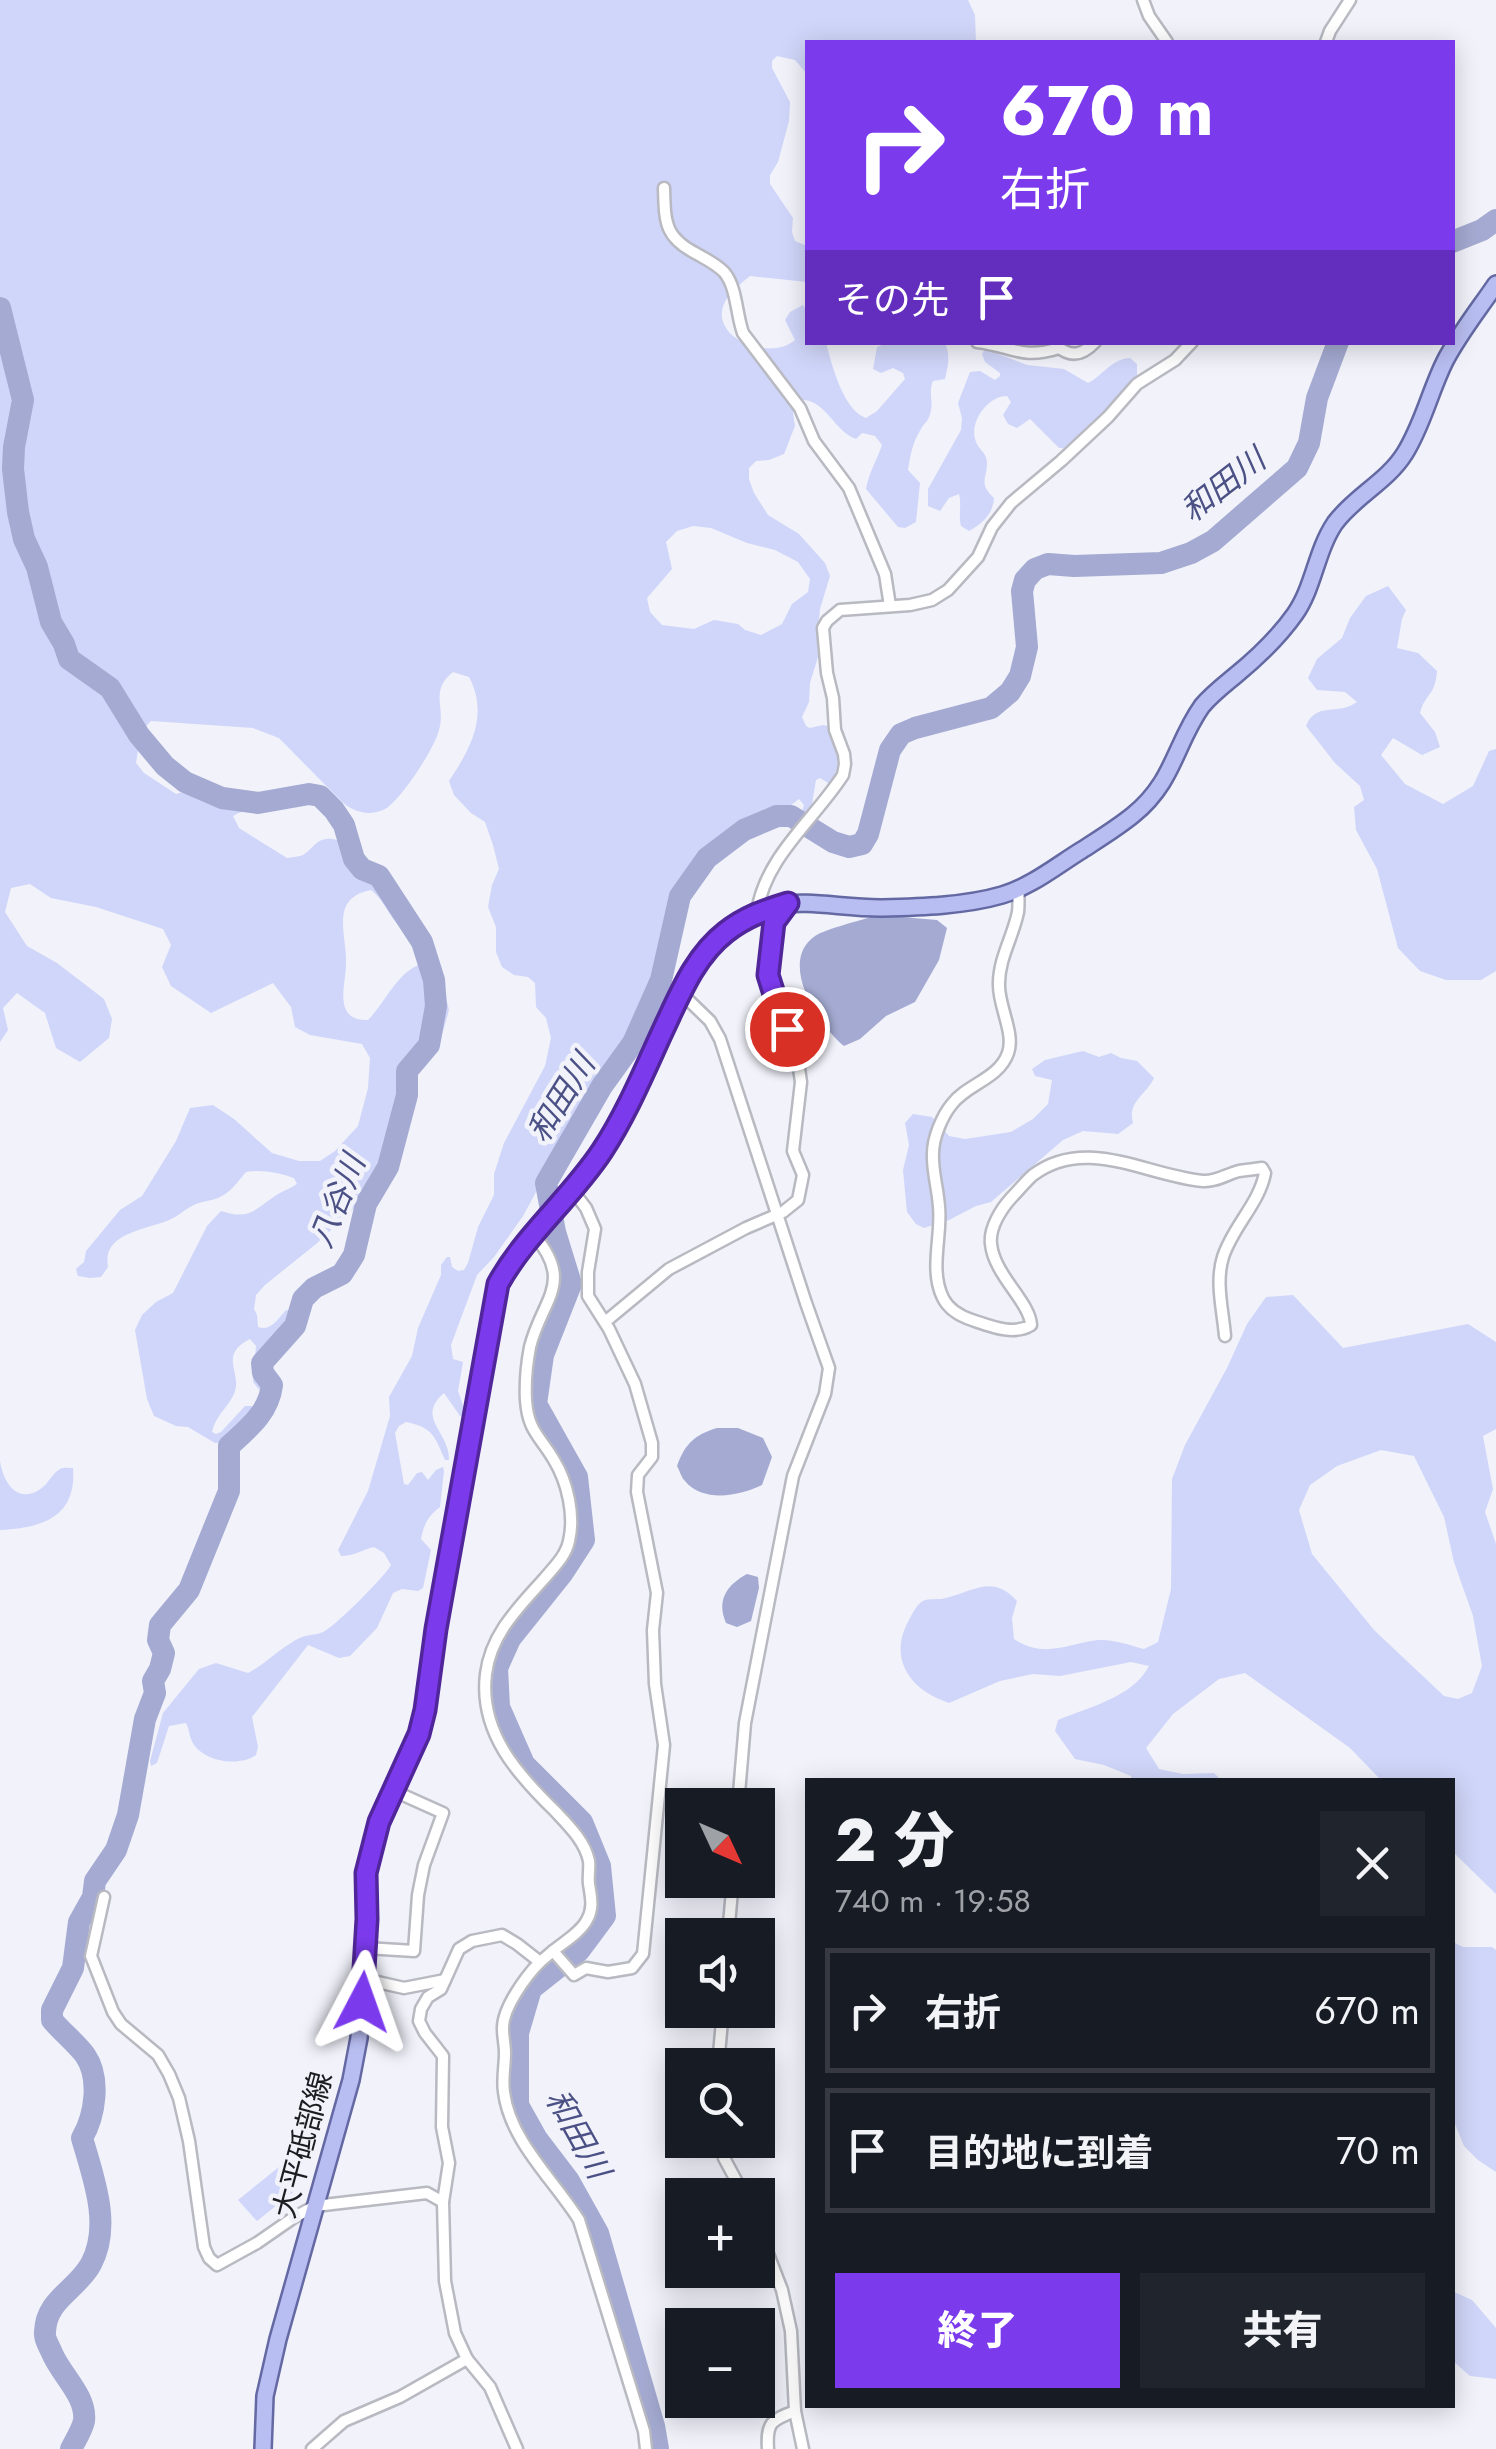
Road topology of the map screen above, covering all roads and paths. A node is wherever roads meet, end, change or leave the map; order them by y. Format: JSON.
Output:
{"nodes":[{"id":1,"x":1142,"y":0,"type":"edge"},
{"id":2,"x":1350,"y":0,"type":"edge"},
{"id":3,"x":1166,"y":40,"type":"edge"},
{"id":4,"x":1327,"y":40,"type":"edge"},
{"id":5,"x":664,"y":188,"type":"dead end"},
{"id":6,"x":1496,"y":284,"type":"edge"},
{"id":7,"x":1000,"y":345,"type":"edge"},
{"id":8,"x":1057,"y":345,"type":"edge"},
{"id":9,"x":1092,"y":345,"type":"edge"},
{"id":10,"x":1189,"y":345,"type":"edge"},
{"id":11,"x":890,"y":606,"type":"junction"},
{"id":12,"x":1019,"y":889,"type":"junction"},
{"id":13,"x":788,"y":903,"type":"junction"},
{"id":14,"x":757,"y":912,"type":"junction"},
{"id":15,"x":680,"y":992,"type":"junction"},
{"id":16,"x":573,"y":1191,"type":"junction"},
{"id":17,"x":777,"y":1214,"type":"junction"},
{"id":18,"x":534,"y":1235,"type":"junction"},
{"id":19,"x":605,"y":1322,"type":"junction"},
{"id":20,"x":1225,"y":1336,"type":"dead end"},
{"id":21,"x":739,"y":1788,"type":"edge"},
{"id":22,"x":394,"y":1791,"type":"junction"},
{"id":23,"x":104,"y":1897,"type":"dead end"},
{"id":24,"x":366,"y":1948,"type":"junction"},
{"id":25,"x":553,"y":1951,"type":"junction"},
{"id":26,"x":540,"y":1962,"type":"junction"},
{"id":27,"x":364,"y":1979,"type":"junction"},
{"id":28,"x":445,"y":1980,"type":"junction"},
{"id":29,"x":442,"y":2202,"type":"junction"},
{"id":30,"x":315,"y":2206,"type":"junction"},
{"id":31,"x":775,"y":2272,"type":"edge"},
{"id":32,"x":467,"y":2359,"type":"junction"},
{"id":33,"x":805,"y":2400,"type":"edge"},
{"id":34,"x":795,"y":2408,"type":"junction"},
{"id":35,"x":263,"y":2449,"type":"edge"},
{"id":36,"x":312,"y":2449,"type":"edge"},
{"id":37,"x":517,"y":2449,"type":"edge"},
{"id":38,"x":646,"y":2449,"type":"edge"},
{"id":39,"x":768,"y":2449,"type":"edge"},
{"id":40,"x":803,"y":2449,"type":"edge"}],
"edges":[{"from":1,"to":3,"type":"street"},
{"from":2,"to":4,"type":"street"},
{"from":5,"to":11,"type":"street"},
{"from":6,"to":12,"type":"main road","name":"大平砥部線"},
{"from":7,"to":8,"type":"street"},
{"from":8,"to":9,"type":"street"},
{"from":10,"to":11,"type":"street"},
{"from":11,"to":14,"type":"street"},
{"from":12,"to":13,"type":"main road","name":"大平砥部線"},
{"from":12,"to":20,"type":"street"},
{"from":13,"to":14,"type":"main road","name":"大平砥部線"},
{"from":13,"to":17,"type":"street"},
{"from":14,"to":15,"type":"main road","name":"大平砥部線"},
{"from":15,"to":16,"type":"main road","name":"大平砥部線"},
{"from":15,"to":17,"type":"street"},
{"from":16,"to":18,"type":"main road","name":"大平砥部線"},
{"from":16,"to":19,"type":"street"},
{"from":17,"to":19,"type":"street"},
{"from":17,"to":21,"type":"street"},
{"from":18,"to":22,"type":"main road","name":"大平砥部線"},
{"from":18,"to":25,"type":"street"},
{"from":19,"to":25,"type":"street"},
{"from":22,"to":24,"type":"main road","name":"大平砥部線"},
{"from":22,"to":24,"type":"street"},
{"from":23,"to":30,"type":"street"},
{"from":24,"to":27,"type":"main road","name":"大平砥部線"},
{"from":25,"to":26,"type":"street"},
{"from":26,"to":28,"type":"street"},
{"from":26,"to":38,"type":"street"},
{"from":27,"to":28,"type":"street"},
{"from":27,"to":30,"type":"main road","name":"大平砥部線"},
{"from":28,"to":29,"type":"street"},
{"from":29,"to":30,"type":"street"},
{"from":29,"to":32,"type":"street"},
{"from":30,"to":35,"type":"main road","name":"大平砥部線"},
{"from":31,"to":34,"type":"street"},
{"from":32,"to":36,"type":"street"},
{"from":32,"to":37,"type":"street"},
{"from":33,"to":34,"type":"street"},
{"from":34,"to":39,"type":"street"},
{"from":34,"to":40,"type":"street"}]}
